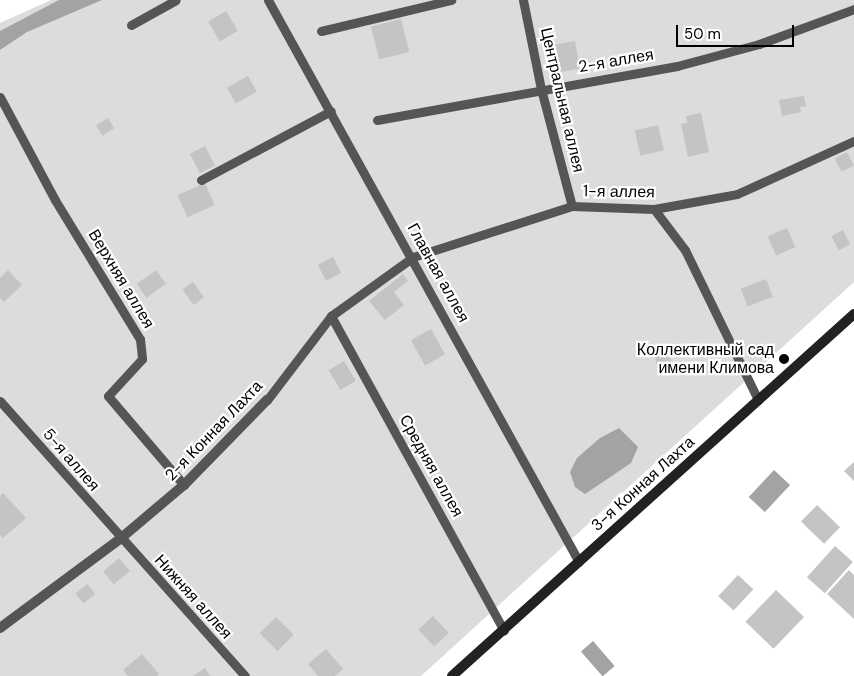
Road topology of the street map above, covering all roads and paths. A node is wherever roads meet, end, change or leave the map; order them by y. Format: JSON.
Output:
{"nodes":[{"id":1,"x":176,"y":0,"type":"edge"},
{"id":2,"x":268,"y":0,"type":"edge"},
{"id":3,"x":451,"y":0,"type":"edge"},
{"id":4,"x":523,"y":0,"type":"edge"},
{"id":5,"x":854,"y":10,"type":"edge"},
{"id":6,"x":131,"y":25,"type":"dead end"},
{"id":7,"x":321,"y":31,"type":"dead end"},
{"id":8,"x":540,"y":89,"type":"junction"},
{"id":9,"x":0,"y":97,"type":"edge"},
{"id":10,"x":332,"y":111,"type":"junction"},
{"id":11,"x":377,"y":120,"type":"dead end"},
{"id":12,"x":854,"y":141,"type":"edge"},
{"id":13,"x":201,"y":180,"type":"dead end"},
{"id":14,"x":572,"y":206,"type":"junction"},
{"id":15,"x":654,"y":209,"type":"junction"},
{"id":16,"x":437,"y":248,"type":"joint"},
{"id":17,"x":412,"y":257,"type":"junction"},
{"id":18,"x":854,"y":314,"type":"edge"},
{"id":19,"x":331,"y":316,"type":"junction"},
{"id":20,"x":267,"y":400,"type":"joint"},
{"id":21,"x":758,"y":400,"type":"junction"},
{"id":22,"x":0,"y":401,"type":"edge"},
{"id":23,"x":184,"y":485,"type":"junction"},
{"id":24,"x":120,"y":539,"type":"junction"},
{"id":25,"x":579,"y":562,"type":"junction"},
{"id":26,"x":0,"y":628,"type":"edge"},
{"id":27,"x":504,"y":631,"type":"junction"},
{"id":28,"x":245,"y":676,"type":"edge"},
{"id":29,"x":452,"y":676,"type":"edge"}],
"edges":[{"from":1,"to":6,"type":"lane"},
{"from":2,"to":10,"type":"lane","name":"Главная аллея"},
{"from":3,"to":7,"type":"lane"},
{"from":4,"to":8,"type":"lane","name":"Центральная аллея"},
{"from":5,"to":8,"type":"lane","name":"2-я аллея"},
{"from":8,"to":11,"type":"lane","name":"2-я аллея"},
{"from":8,"to":14,"type":"lane","name":"Центральная аллея"},
{"from":9,"to":23,"type":"lane","name":"Верхняя аллея"},
{"from":10,"to":13,"type":"lane"},
{"from":10,"to":17,"type":"lane","name":"Главная аллея"},
{"from":12,"to":15,"type":"lane","name":"1-я аллея"},
{"from":14,"to":15,"type":"lane","name":"1-я аллея"},
{"from":14,"to":16,"type":"lane","name":"1-я аллея"},
{"from":15,"to":21,"type":"lane"},
{"from":16,"to":17,"type":"lane","name":"2-я Конная Лахта"},
{"from":17,"to":19,"type":"lane","name":"2-я Конная Лахта"},
{"from":17,"to":25,"type":"lane","name":"Главная аллея"},
{"from":18,"to":21,"type":"main road","name":"3-я Конная Лахта"},
{"from":19,"to":20,"type":"lane","name":"2-я Конная Лахта"},
{"from":19,"to":27,"type":"lane","name":"Средняя аллея"},
{"from":20,"to":23,"type":"street","name":"2-я Конная Лахта"},
{"from":21,"to":25,"type":"main road","name":"3-я Конная Лахта"},
{"from":22,"to":24,"type":"lane","name":"5-я аллея"},
{"from":23,"to":24,"type":"street","name":"2-я Конная Лахта"},
{"from":24,"to":26,"type":"street","name":"2-я Конная Лахта"},
{"from":24,"to":28,"type":"lane","name":"Нижняя аллея"},
{"from":25,"to":27,"type":"main road","name":"3-я Конная Лахта"},
{"from":27,"to":29,"type":"main road","name":"3-я Конная Лахта"}]}
